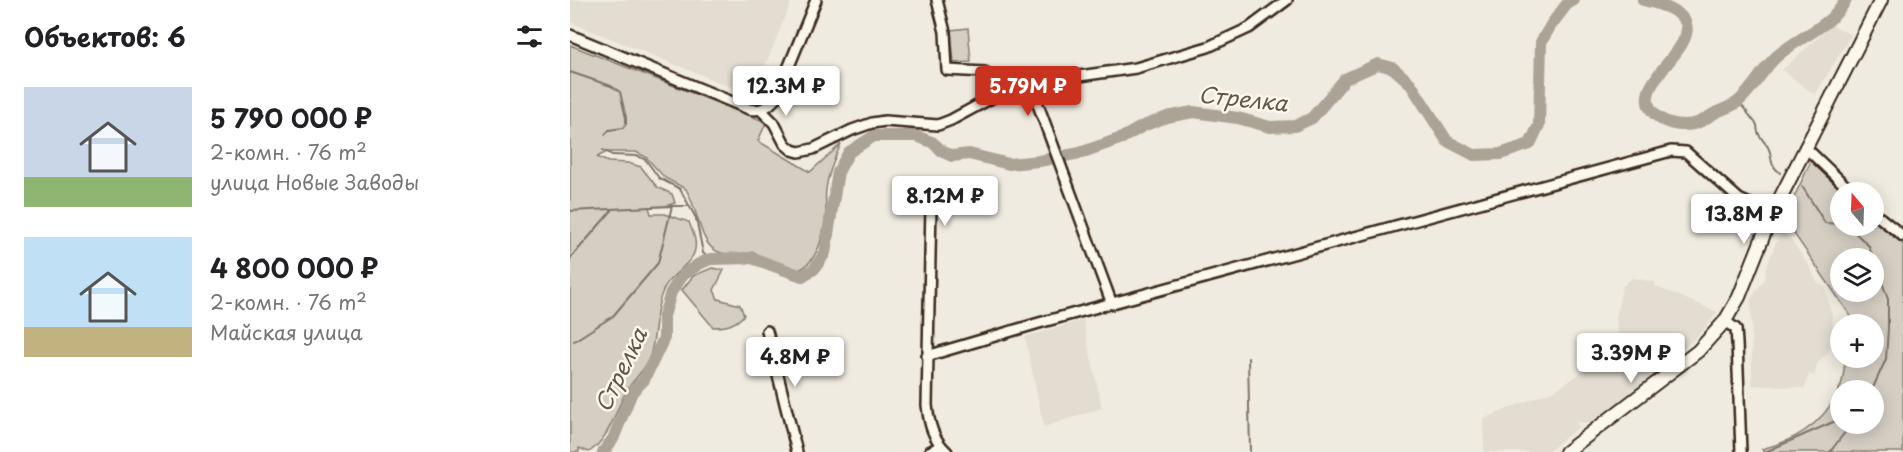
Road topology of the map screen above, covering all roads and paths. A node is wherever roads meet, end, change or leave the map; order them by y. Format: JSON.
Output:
{"nodes":[{"id":1,"x":816,"y":0,"type":"edge"},
{"id":2,"x":937,"y":0,"type":"edge"},
{"id":3,"x":1287,"y":0,"type":"edge"},
{"id":4,"x":1881,"y":0,"type":"edge"},
{"id":5,"x":570,"y":35,"type":"edge"},
{"id":6,"x":1030,"y":83,"type":"junction"},
{"id":7,"x":999,"y":94,"type":"junction"},
{"id":8,"x":764,"y":108,"type":"junction"},
{"id":9,"x":1806,"y":147,"type":"junction"},
{"id":10,"x":1842,"y":182,"type":"edge"},
{"id":11,"x":932,"y":205,"type":"dead end"},
{"id":12,"x":1772,"y":214,"type":"junction"},
{"id":13,"x":1884,"y":221,"type":"edge"},
{"id":14,"x":1903,"y":236,"type":"edge"},
{"id":15,"x":1112,"y":304,"type":"junction"},
{"id":16,"x":1725,"y":321,"type":"junction"},
{"id":17,"x":767,"y":331,"type":"dead end"},
{"id":18,"x":927,"y":356,"type":"junction"},
{"id":19,"x":944,"y":449,"type":"edge"},
{"id":20,"x":797,"y":452,"type":"edge"},
{"id":21,"x":929,"y":452,"type":"edge"},
{"id":22,"x":1566,"y":452,"type":"edge"},
{"id":23,"x":1742,"y":452,"type":"edge"}],
"edges":[{"from":1,"to":8,"type":"street"},
{"from":2,"to":7,"type":"street"},
{"from":3,"to":6,"type":"street"},
{"from":4,"to":9,"type":"main road"},
{"from":5,"to":8,"type":"street"},
{"from":6,"to":7,"type":"street"},
{"from":6,"to":15,"type":"street"},
{"from":7,"to":8,"type":"street"},
{"from":9,"to":10,"type":"street"},
{"from":9,"to":12,"type":"main road"},
{"from":11,"to":18,"type":"street"},
{"from":12,"to":15,"type":"street"},
{"from":12,"to":16,"type":"main road"},
{"from":13,"to":14,"type":"street"},
{"from":15,"to":18,"type":"street"},
{"from":16,"to":22,"type":"main road"},
{"from":16,"to":23,"type":"street"},
{"from":17,"to":20,"type":"street"},
{"from":18,"to":19,"type":"street"},
{"from":19,"to":21,"type":"street"}]}
